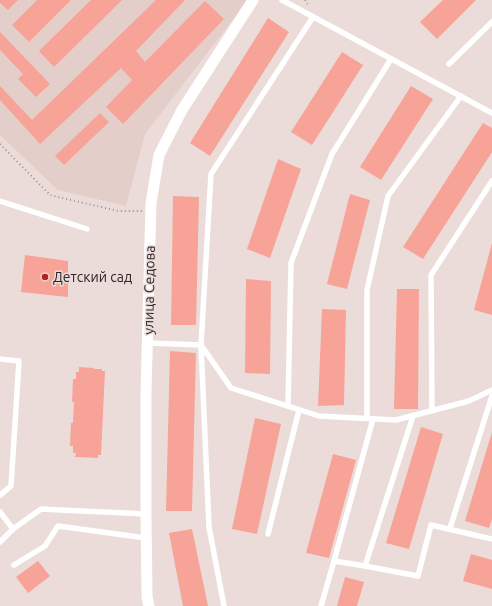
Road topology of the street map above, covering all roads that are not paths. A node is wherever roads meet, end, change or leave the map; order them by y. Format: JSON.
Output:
{"nodes":[{"id":1,"x":252,"y":0,"type":"edge"},
{"id":2,"x":282,"y":0,"type":"edge"},
{"id":3,"x":313,"y":17,"type":"junction"},
{"id":4,"x":492,"y":22,"type":"edge"},
{"id":5,"x":391,"y":58,"type":"junction"},
{"id":6,"x":449,"y":64,"type":"dead end"},
{"id":7,"x":461,"y":96,"type":"junction"},
{"id":8,"x":492,"y":113,"type":"edge"},
{"id":9,"x":492,"y":181,"type":"edge"},
{"id":10,"x":0,"y":201,"type":"edge"},
{"id":11,"x":87,"y":229,"type":"dead end"},
{"id":12,"x":148,"y":343,"type":"junction"},
{"id":13,"x":201,"y":345,"type":"junction"},
{"id":14,"x":0,"y":359,"type":"edge"},
{"id":15,"x":492,"y":390,"type":"edge"},
{"id":16,"x":492,"y":396,"type":"edge"},
{"id":17,"x":288,"y":406,"type":"junction"},
{"id":18,"x":299,"y":410,"type":"junction"},
{"id":19,"x":432,"y":411,"type":"junction"},
{"id":20,"x":413,"y":416,"type":"junction"},
{"id":21,"x":367,"y":418,"type":"junction"},
{"id":22,"x":373,"y":419,"type":"junction"},
{"id":23,"x":0,"y":495,"type":"edge"},
{"id":24,"x":0,"y":513,"type":"edge"},
{"id":25,"x":146,"y":514,"type":"junction"},
{"id":26,"x":450,"y":528,"type":"junction"},
{"id":27,"x":13,"y":529,"type":"junction"},
{"id":28,"x":268,"y":534,"type":"dead end"},
{"id":29,"x":146,"y":538,"type":"junction"},
{"id":30,"x":492,"y":539,"type":"edge"},
{"id":31,"x":0,"y":542,"type":"edge"},
{"id":32,"x":334,"y":561,"type":"junction"},
{"id":33,"x":14,"y":565,"type":"dead end"},
{"id":34,"x":365,"y":566,"type":"junction"},
{"id":35,"x":149,"y":606,"type":"edge"},
{"id":36,"x":224,"y":606,"type":"edge"},
{"id":37,"x":321,"y":606,"type":"edge"}],
"edges":[{"from":1,"to":12,"type":"street","name":"улица Седова"},
{"from":2,"to":3,"type":"lane"},
{"from":3,"to":5,"type":"lane"},
{"from":3,"to":13,"type":"lane"},
{"from":4,"to":6,"type":"lane"},
{"from":5,"to":7,"type":"lane"},
{"from":5,"to":17,"type":"lane"},
{"from":7,"to":8,"type":"lane"},
{"from":7,"to":21,"type":"lane"},
{"from":9,"to":19,"type":"lane"},
{"from":10,"to":11,"type":"lane"},
{"from":12,"to":13,"type":"lane"},
{"from":12,"to":25,"type":"street","name":"улица Седова"},
{"from":13,"to":17,"type":"lane"},
{"from":13,"to":36,"type":"lane"},
{"from":14,"to":23,"type":"lane"},
{"from":15,"to":19,"type":"lane"},
{"from":16,"to":26,"type":"lane"},
{"from":17,"to":18,"type":"lane"},
{"from":18,"to":21,"type":"lane"},
{"from":18,"to":28,"type":"lane"},
{"from":19,"to":20,"type":"lane"},
{"from":20,"to":22,"type":"lane"},
{"from":20,"to":34,"type":"lane"},
{"from":21,"to":22,"type":"lane"},
{"from":22,"to":32,"type":"lane"},
{"from":24,"to":27,"type":"lane"},
{"from":25,"to":27,"type":"lane"},
{"from":25,"to":29,"type":"street","name":"улица Седова"},
{"from":26,"to":30,"type":"lane"},
{"from":26,"to":34,"type":"lane"},
{"from":27,"to":31,"type":"lane"},
{"from":29,"to":33,"type":"lane"},
{"from":29,"to":35,"type":"street","name":"улица Седова"},
{"from":32,"to":34,"type":"lane"},
{"from":32,"to":37,"type":"lane"}]}
